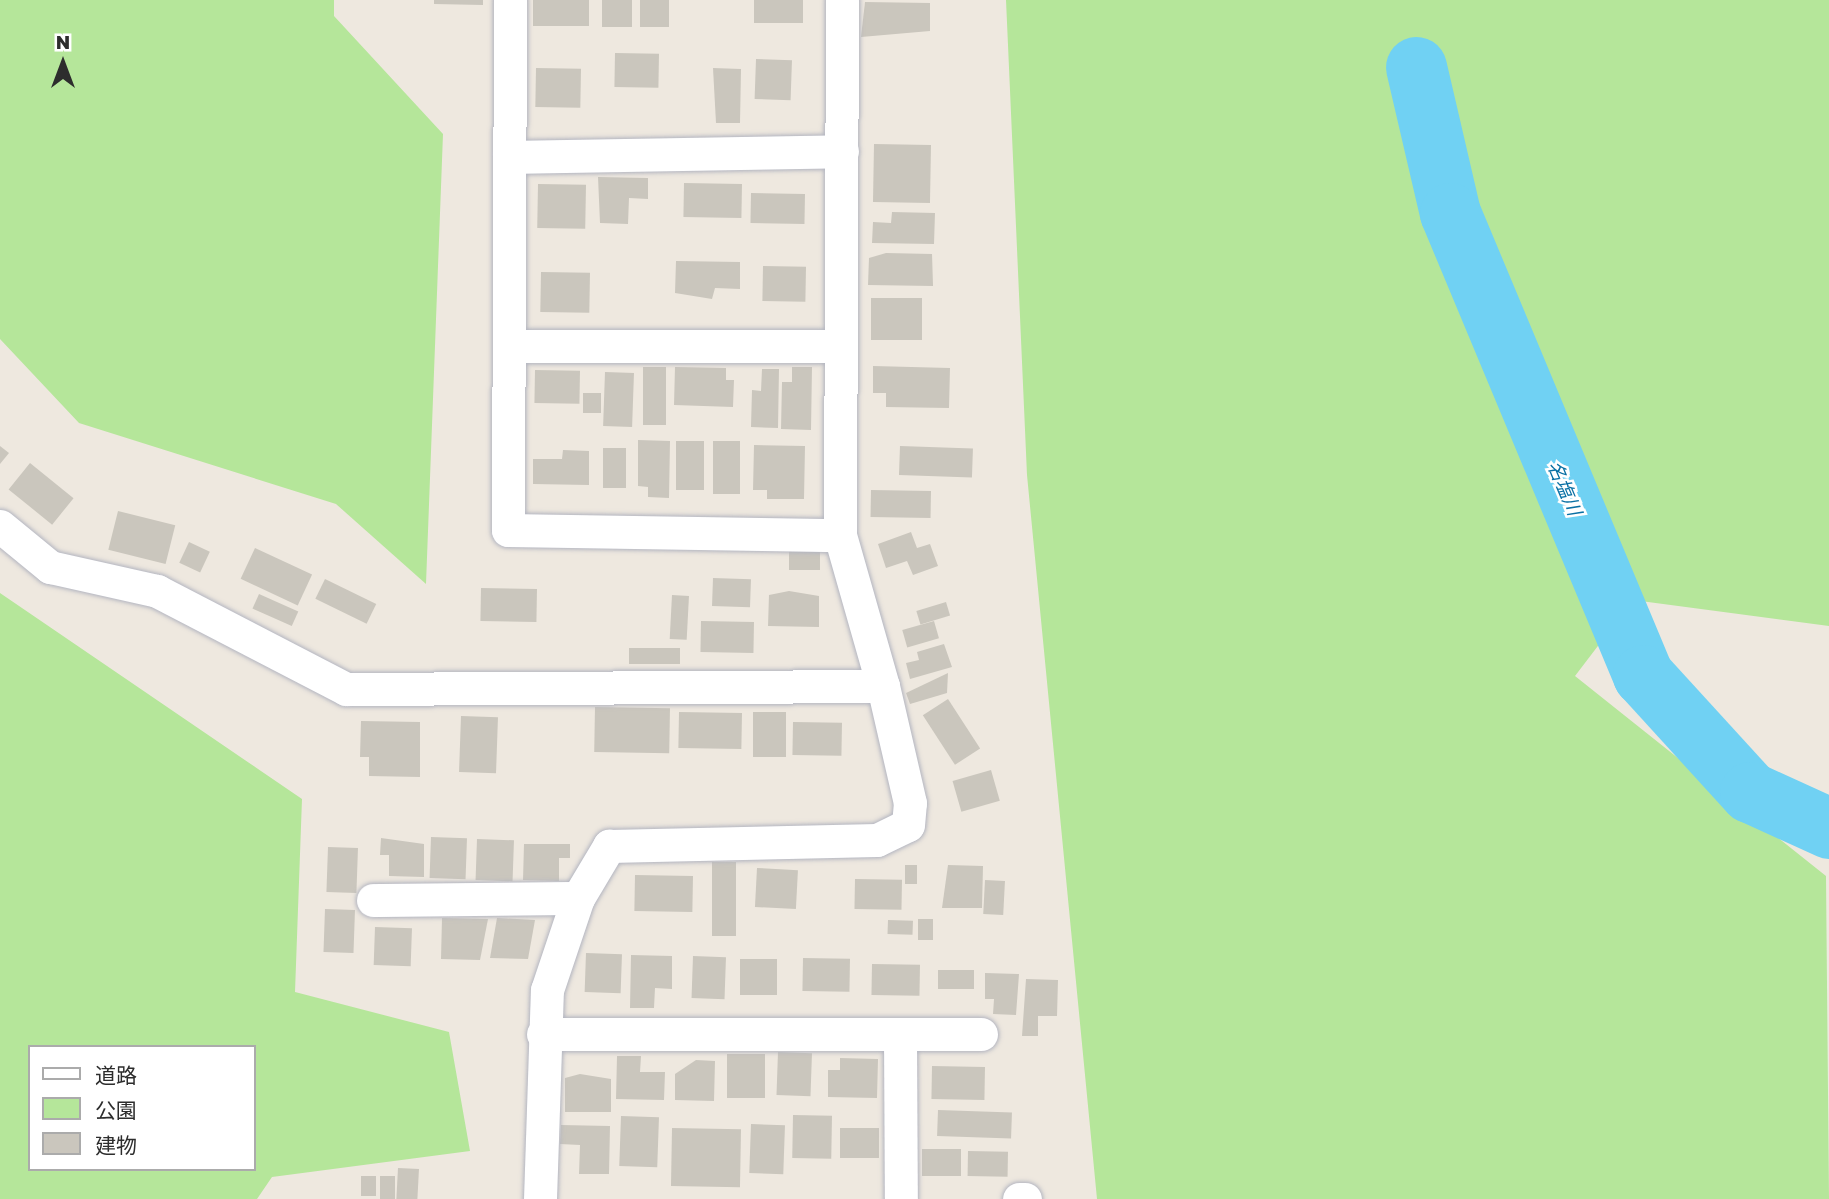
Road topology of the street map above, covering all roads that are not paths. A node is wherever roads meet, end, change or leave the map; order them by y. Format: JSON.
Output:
{"nodes":[{"id":1,"x":510,"y":0,"type":"edge"},
{"id":2,"x":842,"y":0,"type":"edge"},
{"id":3,"x":842,"y":152,"type":"junction"},
{"id":4,"x":509,"y":157,"type":"junction"},
{"id":5,"x":509,"y":346,"type":"junction"},
{"id":6,"x":841,"y":346,"type":"junction"},
{"id":7,"x":0,"y":526,"type":"edge"},
{"id":8,"x":840,"y":535,"type":"junction"},
{"id":9,"x":883,"y":686,"type":"junction"},
{"id":10,"x":578,"y":898,"type":"junction"},
{"id":11,"x":373,"y":900,"type":"dead end"},
{"id":12,"x":543,"y":1034,"type":"junction"},
{"id":13,"x":900,"y":1034,"type":"junction"},
{"id":14,"x":981,"y":1034,"type":"dead end"},
{"id":15,"x":540,"y":1199,"type":"edge"},
{"id":16,"x":901,"y":1199,"type":"edge"},
{"id":17,"x":1019,"y":1199,"type":"edge"},
{"id":18,"x":1026,"y":1199,"type":"edge"}],
"edges":[{"from":1,"to":4,"type":"street"},
{"from":2,"to":3,"type":"street"},
{"from":3,"to":4,"type":"street"},
{"from":3,"to":6,"type":"street"},
{"from":4,"to":5,"type":"street"},
{"from":5,"to":6,"type":"street"},
{"from":5,"to":8,"type":"street"},
{"from":6,"to":8,"type":"street"},
{"from":7,"to":9,"type":"street"},
{"from":8,"to":9,"type":"street"},
{"from":9,"to":10,"type":"street"},
{"from":10,"to":11,"type":"street"},
{"from":10,"to":12,"type":"street"},
{"from":12,"to":13,"type":"street"},
{"from":12,"to":15,"type":"street"},
{"from":13,"to":14,"type":"street"},
{"from":13,"to":16,"type":"street"},
{"from":17,"to":18,"type":"street"}]}
